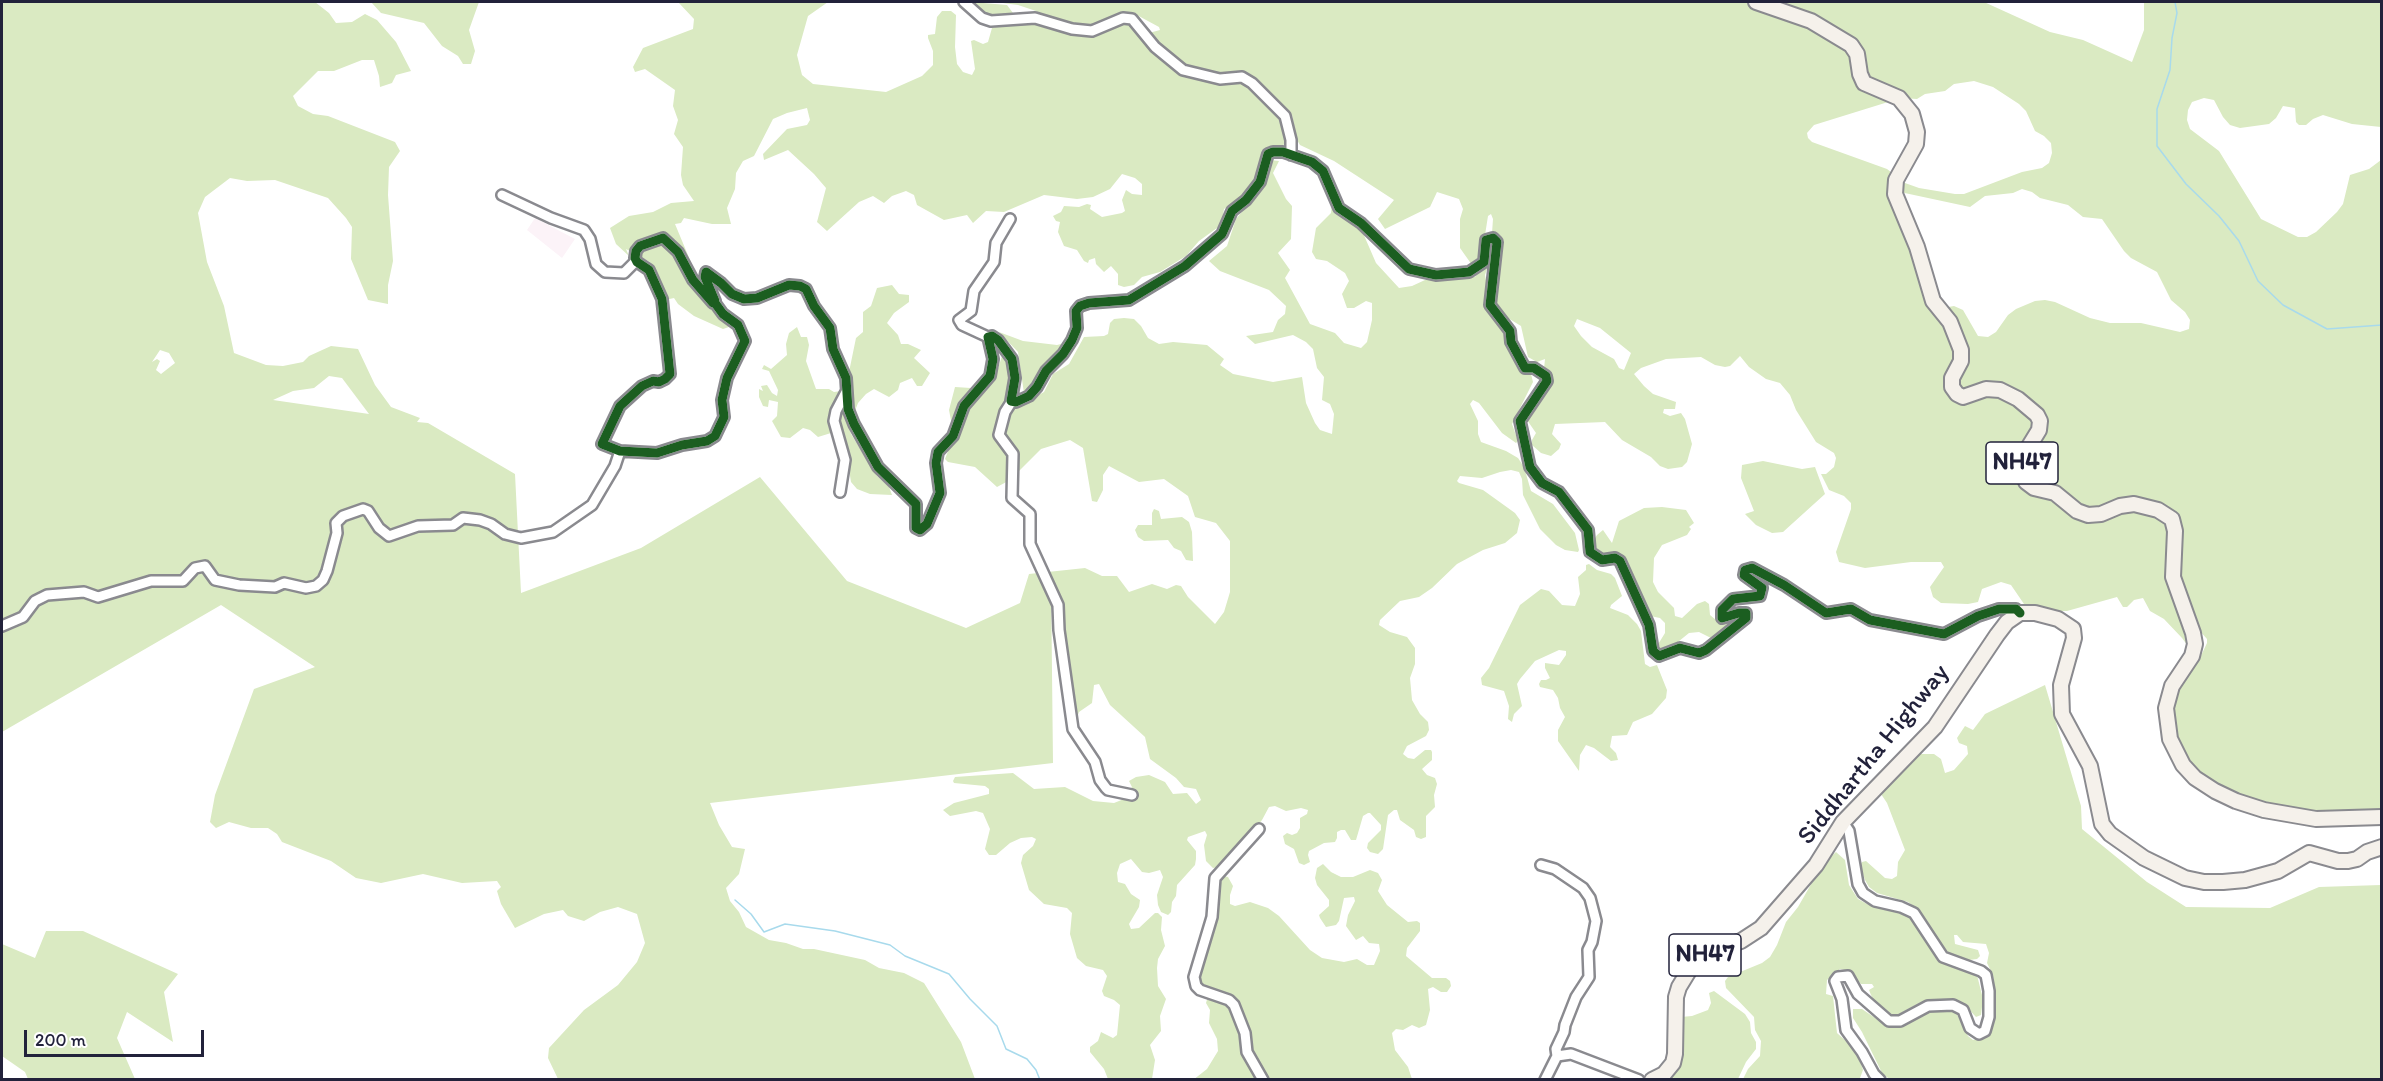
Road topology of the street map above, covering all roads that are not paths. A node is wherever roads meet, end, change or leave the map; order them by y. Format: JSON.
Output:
{"nodes":[{"id":1,"x":964,"y":2,"type":"edge"},
{"id":2,"x":1756,"y":2,"type":"edge"},
{"id":3,"x":1292,"y":155,"type":"junction"},
{"id":4,"x":502,"y":195,"type":"dead end"},
{"id":5,"x":1010,"y":219,"type":"dead end"},
{"id":6,"x":636,"y":261,"type":"junction"},
{"id":7,"x":715,"y":303,"type":"junction"},
{"id":8,"x":988,"y":337,"type":"junction"},
{"id":9,"x":847,"y":389,"type":"junction"},
{"id":10,"x":1012,"y":401,"type":"junction"},
{"id":11,"x":620,"y":451,"type":"junction"},
{"id":12,"x":840,"y":492,"type":"dead end"},
{"id":13,"x":2020,"y":613,"type":"junction"},
{"id":14,"x":2,"y":626,"type":"edge"},
{"id":15,"x":1132,"y":795,"type":"dead end"},
{"id":16,"x":2382,"y":818,"type":"edge"},
{"id":17,"x":1844,"y":822,"type":"junction"},
{"id":18,"x":1259,"y":830,"type":"dead end"},
{"id":19,"x":2382,"y":847,"type":"edge"},
{"id":20,"x":1541,"y":865,"type":"dead end"},
{"id":21,"x":1557,"y":1056,"type":"junction"},
{"id":22,"x":1263,"y":1080,"type":"edge"},
{"id":23,"x":1545,"y":1080,"type":"edge"},
{"id":24,"x":1639,"y":1080,"type":"edge"},
{"id":25,"x":1652,"y":1080,"type":"edge"},
{"id":26,"x":1880,"y":1080,"type":"edge"}],
"edges":[{"from":1,"to":3,"type":"street"},
{"from":2,"to":16,"type":"highway","number":"NH47"},
{"from":3,"to":10,"type":"street"},
{"from":3,"to":13,"type":"street"},
{"from":4,"to":6,"type":"street"},
{"from":5,"to":8,"type":"street"},
{"from":6,"to":7,"type":"street"},
{"from":6,"to":11,"type":"street"},
{"from":7,"to":9,"type":"street"},
{"from":7,"to":11,"type":"street"},
{"from":8,"to":9,"type":"street"},
{"from":8,"to":10,"type":"street"},
{"from":9,"to":12,"type":"street"},
{"from":10,"to":15,"type":"street"},
{"from":11,"to":14,"type":"street"},
{"from":13,"to":17,"type":"highway","name":"Siddhartha Highway","number":"NH47"},
{"from":13,"to":19,"type":"highway"},
{"from":17,"to":25,"type":"highway","name":"Siddhartha Highway","number":"NH47"},
{"from":17,"to":26,"type":"street"},
{"from":18,"to":22,"type":"street"},
{"from":20,"to":21,"type":"street"},
{"from":21,"to":23,"type":"street"},
{"from":21,"to":24,"type":"street"}]}
